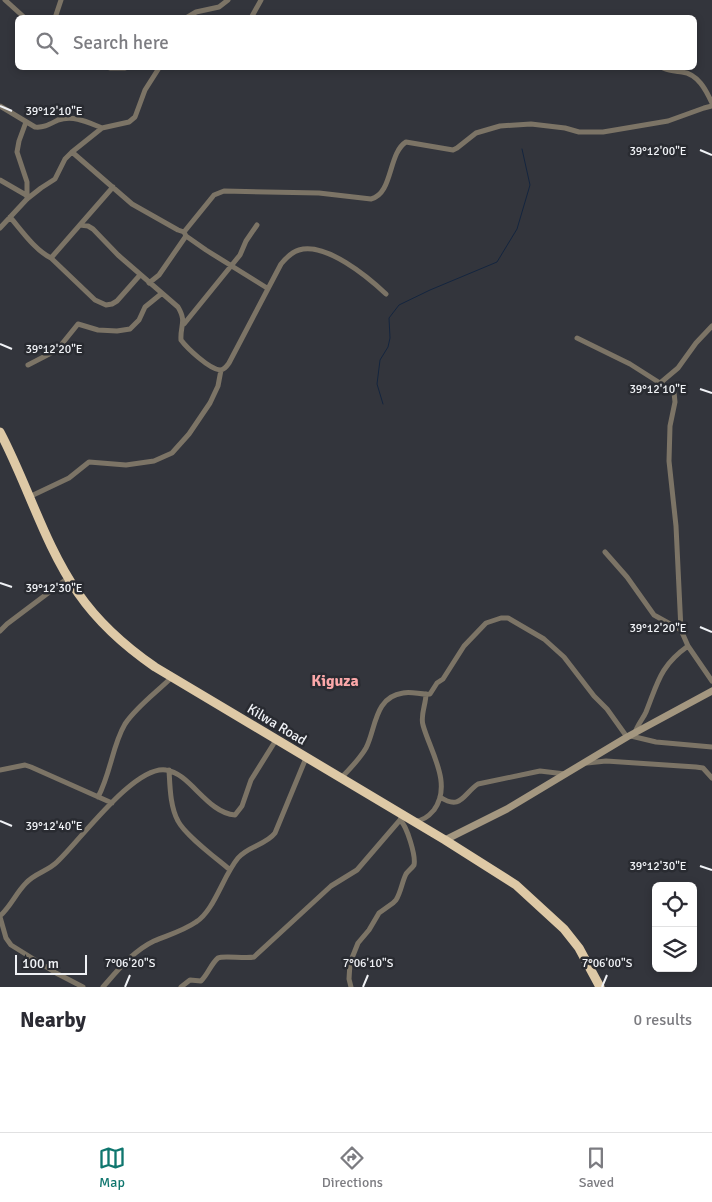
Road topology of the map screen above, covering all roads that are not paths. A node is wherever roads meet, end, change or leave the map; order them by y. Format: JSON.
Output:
{"nodes":[{"id":1,"x":5,"y":0,"type":"edge"},
{"id":2,"x":61,"y":0,"type":"edge"},
{"id":3,"x":228,"y":0,"type":"edge"},
{"id":4,"x":261,"y":0,"type":"edge"},
{"id":5,"x":22,"y":15,"type":"edge"},
{"id":6,"x":56,"y":15,"type":"edge"},
{"id":7,"x":191,"y":15,"type":"edge"},
{"id":8,"x":253,"y":15,"type":"edge"},
{"id":9,"x":157,"y":70,"type":"edge"},
{"id":10,"x":666,"y":70,"type":"edge"},
{"id":11,"x":712,"y":105,"type":"edge"},
{"id":12,"x":0,"y":106,"type":"edge"},
{"id":13,"x":26,"y":122,"type":"junction"},
{"id":14,"x":102,"y":128,"type":"junction"},
{"id":15,"x":72,"y":152,"type":"junction"},
{"id":16,"x":0,"y":180,"type":"edge"},
{"id":17,"x":113,"y":187,"type":"junction"},
{"id":18,"x":27,"y":197,"type":"junction"},
{"id":19,"x":10,"y":217,"type":"junction"},
{"id":20,"x":257,"y":224,"type":"dead end"},
{"id":21,"x":80,"y":225,"type":"junction"},
{"id":22,"x":0,"y":228,"type":"edge"},
{"id":23,"x":185,"y":234,"type":"junction"},
{"id":24,"x":51,"y":258,"type":"junction"},
{"id":25,"x":232,"y":264,"type":"junction"},
{"id":26,"x":140,"y":275,"type":"junction"},
{"id":27,"x":149,"y":283,"type":"junction"},
{"id":28,"x":268,"y":288,"type":"junction"},
{"id":29,"x":161,"y":294,"type":"junction"},
{"id":30,"x":386,"y":294,"type":"dead end"},
{"id":31,"x":183,"y":324,"type":"junction"},
{"id":32,"x":712,"y":326,"type":"edge"},
{"id":33,"x":577,"y":338,"type":"dead end"},
{"id":34,"x":28,"y":365,"type":"dead end"},
{"id":35,"x":221,"y":370,"type":"junction"},
{"id":36,"x":660,"y":384,"type":"junction"},
{"id":37,"x":0,"y":432,"type":"edge"},
{"id":38,"x":29,"y":497,"type":"junction"},
{"id":39,"x":605,"y":552,"type":"dead end"},
{"id":40,"x":68,"y":578,"type":"junction"},
{"id":41,"x":681,"y":630,"type":"junction"},
{"id":42,"x":0,"y":631,"type":"edge"},
{"id":43,"x":688,"y":646,"type":"junction"},
{"id":44,"x":172,"y":677,"type":"junction"},
{"id":45,"x":712,"y":681,"type":"edge"},
{"id":46,"x":712,"y":691,"type":"edge"},
{"id":47,"x":426,"y":694,"type":"junction"},
{"id":48,"x":631,"y":735,"type":"junction"},
{"id":49,"x":276,"y":740,"type":"junction"},
{"id":50,"x":712,"y":747,"type":"edge"},
{"id":51,"x":306,"y":758,"type":"junction"},
{"id":52,"x":587,"y":762,"type":"junction"},
{"id":53,"x":0,"y":770,"type":"edge"},
{"id":54,"x":169,"y":770,"type":"junction"},
{"id":55,"x":565,"y":774,"type":"junction"},
{"id":56,"x":712,"y":778,"type":"edge"},
{"id":57,"x":340,"y":779,"type":"junction"},
{"id":58,"x":98,"y":797,"type":"junction"},
{"id":59,"x":440,"y":797,"type":"junction"},
{"id":60,"x":112,"y":803,"type":"junction"},
{"id":61,"x":401,"y":818,"type":"junction"},
{"id":62,"x":414,"y":821,"type":"junction"},
{"id":63,"x":445,"y":840,"type":"junction"},
{"id":64,"x":230,"y":869,"type":"junction"},
{"id":65,"x":0,"y":917,"type":"edge"},
{"id":66,"x":597,"y":984,"type":"edge"},
{"id":67,"x":83,"y":987,"type":"edge"},
{"id":68,"x":103,"y":987,"type":"edge"},
{"id":69,"x":181,"y":987,"type":"edge"},
{"id":70,"x":350,"y":987,"type":"edge"}],
"edges":[{"from":1,"to":5,"type":"street"},
{"from":2,"to":6,"type":"street"},
{"from":3,"to":7,"type":"street"},
{"from":4,"to":8,"type":"street"},
{"from":9,"to":14,"type":"street"},
{"from":10,"to":11,"type":"street"},
{"from":11,"to":23,"type":"street"},
{"from":12,"to":13,"type":"street"},
{"from":13,"to":14,"type":"street"},
{"from":13,"to":18,"type":"street"},
{"from":14,"to":15,"type":"street"},
{"from":15,"to":17,"type":"street"},
{"from":15,"to":18,"type":"street"},
{"from":16,"to":18,"type":"street"},
{"from":17,"to":21,"type":"street"},
{"from":17,"to":23,"type":"street"},
{"from":18,"to":19,"type":"street"},
{"from":19,"to":22,"type":"street"},
{"from":19,"to":24,"type":"street"},
{"from":20,"to":25,"type":"street"},
{"from":21,"to":24,"type":"street"},
{"from":21,"to":26,"type":"street"},
{"from":23,"to":25,"type":"street"},
{"from":23,"to":27,"type":"street"},
{"from":24,"to":26,"type":"street"},
{"from":25,"to":28,"type":"street"},
{"from":25,"to":31,"type":"street"},
{"from":26,"to":27,"type":"street"},
{"from":27,"to":29,"type":"street"},
{"from":28,"to":30,"type":"street"},
{"from":28,"to":35,"type":"street"},
{"from":29,"to":31,"type":"street"},
{"from":29,"to":34,"type":"street"},
{"from":31,"to":35,"type":"street"},
{"from":32,"to":36,"type":"street"},
{"from":33,"to":36,"type":"street"},
{"from":35,"to":38,"type":"street"},
{"from":36,"to":41,"type":"street"},
{"from":37,"to":38,"type":"highway","name":"Kilwa Road"},
{"from":38,"to":40,"type":"highway","name":"Kilwa Road"},
{"from":39,"to":41,"type":"street"},
{"from":40,"to":42,"type":"street"},
{"from":40,"to":44,"type":"highway","name":"Kilwa Road"},
{"from":41,"to":43,"type":"street"},
{"from":43,"to":45,"type":"street"},
{"from":43,"to":48,"type":"street"},
{"from":44,"to":49,"type":"highway","name":"Kilwa Road"},
{"from":44,"to":58,"type":"street"},
{"from":46,"to":48,"type":"street"},
{"from":47,"to":48,"type":"street"},
{"from":47,"to":57,"type":"street"},
{"from":47,"to":59,"type":"street"},
{"from":48,"to":50,"type":"street"},
{"from":48,"to":52,"type":"street"},
{"from":49,"to":51,"type":"highway","name":"Kilwa Road"},
{"from":49,"to":54,"type":"street"},
{"from":51,"to":57,"type":"highway","name":"Kilwa Road"},
{"from":51,"to":64,"type":"street"},
{"from":52,"to":55,"type":"street"},
{"from":52,"to":56,"type":"street"},
{"from":53,"to":58,"type":"street"},
{"from":54,"to":60,"type":"street"},
{"from":54,"to":64,"type":"street"},
{"from":55,"to":59,"type":"street"},
{"from":55,"to":63,"type":"street"},
{"from":57,"to":61,"type":"highway","name":"Kilwa Road"},
{"from":58,"to":60,"type":"street"},
{"from":59,"to":62,"type":"street"},
{"from":60,"to":65,"type":"street"},
{"from":61,"to":62,"type":"highway","name":"Kilwa Road"},
{"from":61,"to":69,"type":"street"},
{"from":61,"to":70,"type":"street"},
{"from":62,"to":63,"type":"highway","name":"Kilwa Road"},
{"from":63,"to":66,"type":"highway","name":"Kilwa Road"},
{"from":64,"to":68,"type":"street"},
{"from":65,"to":67,"type":"street"}]}
